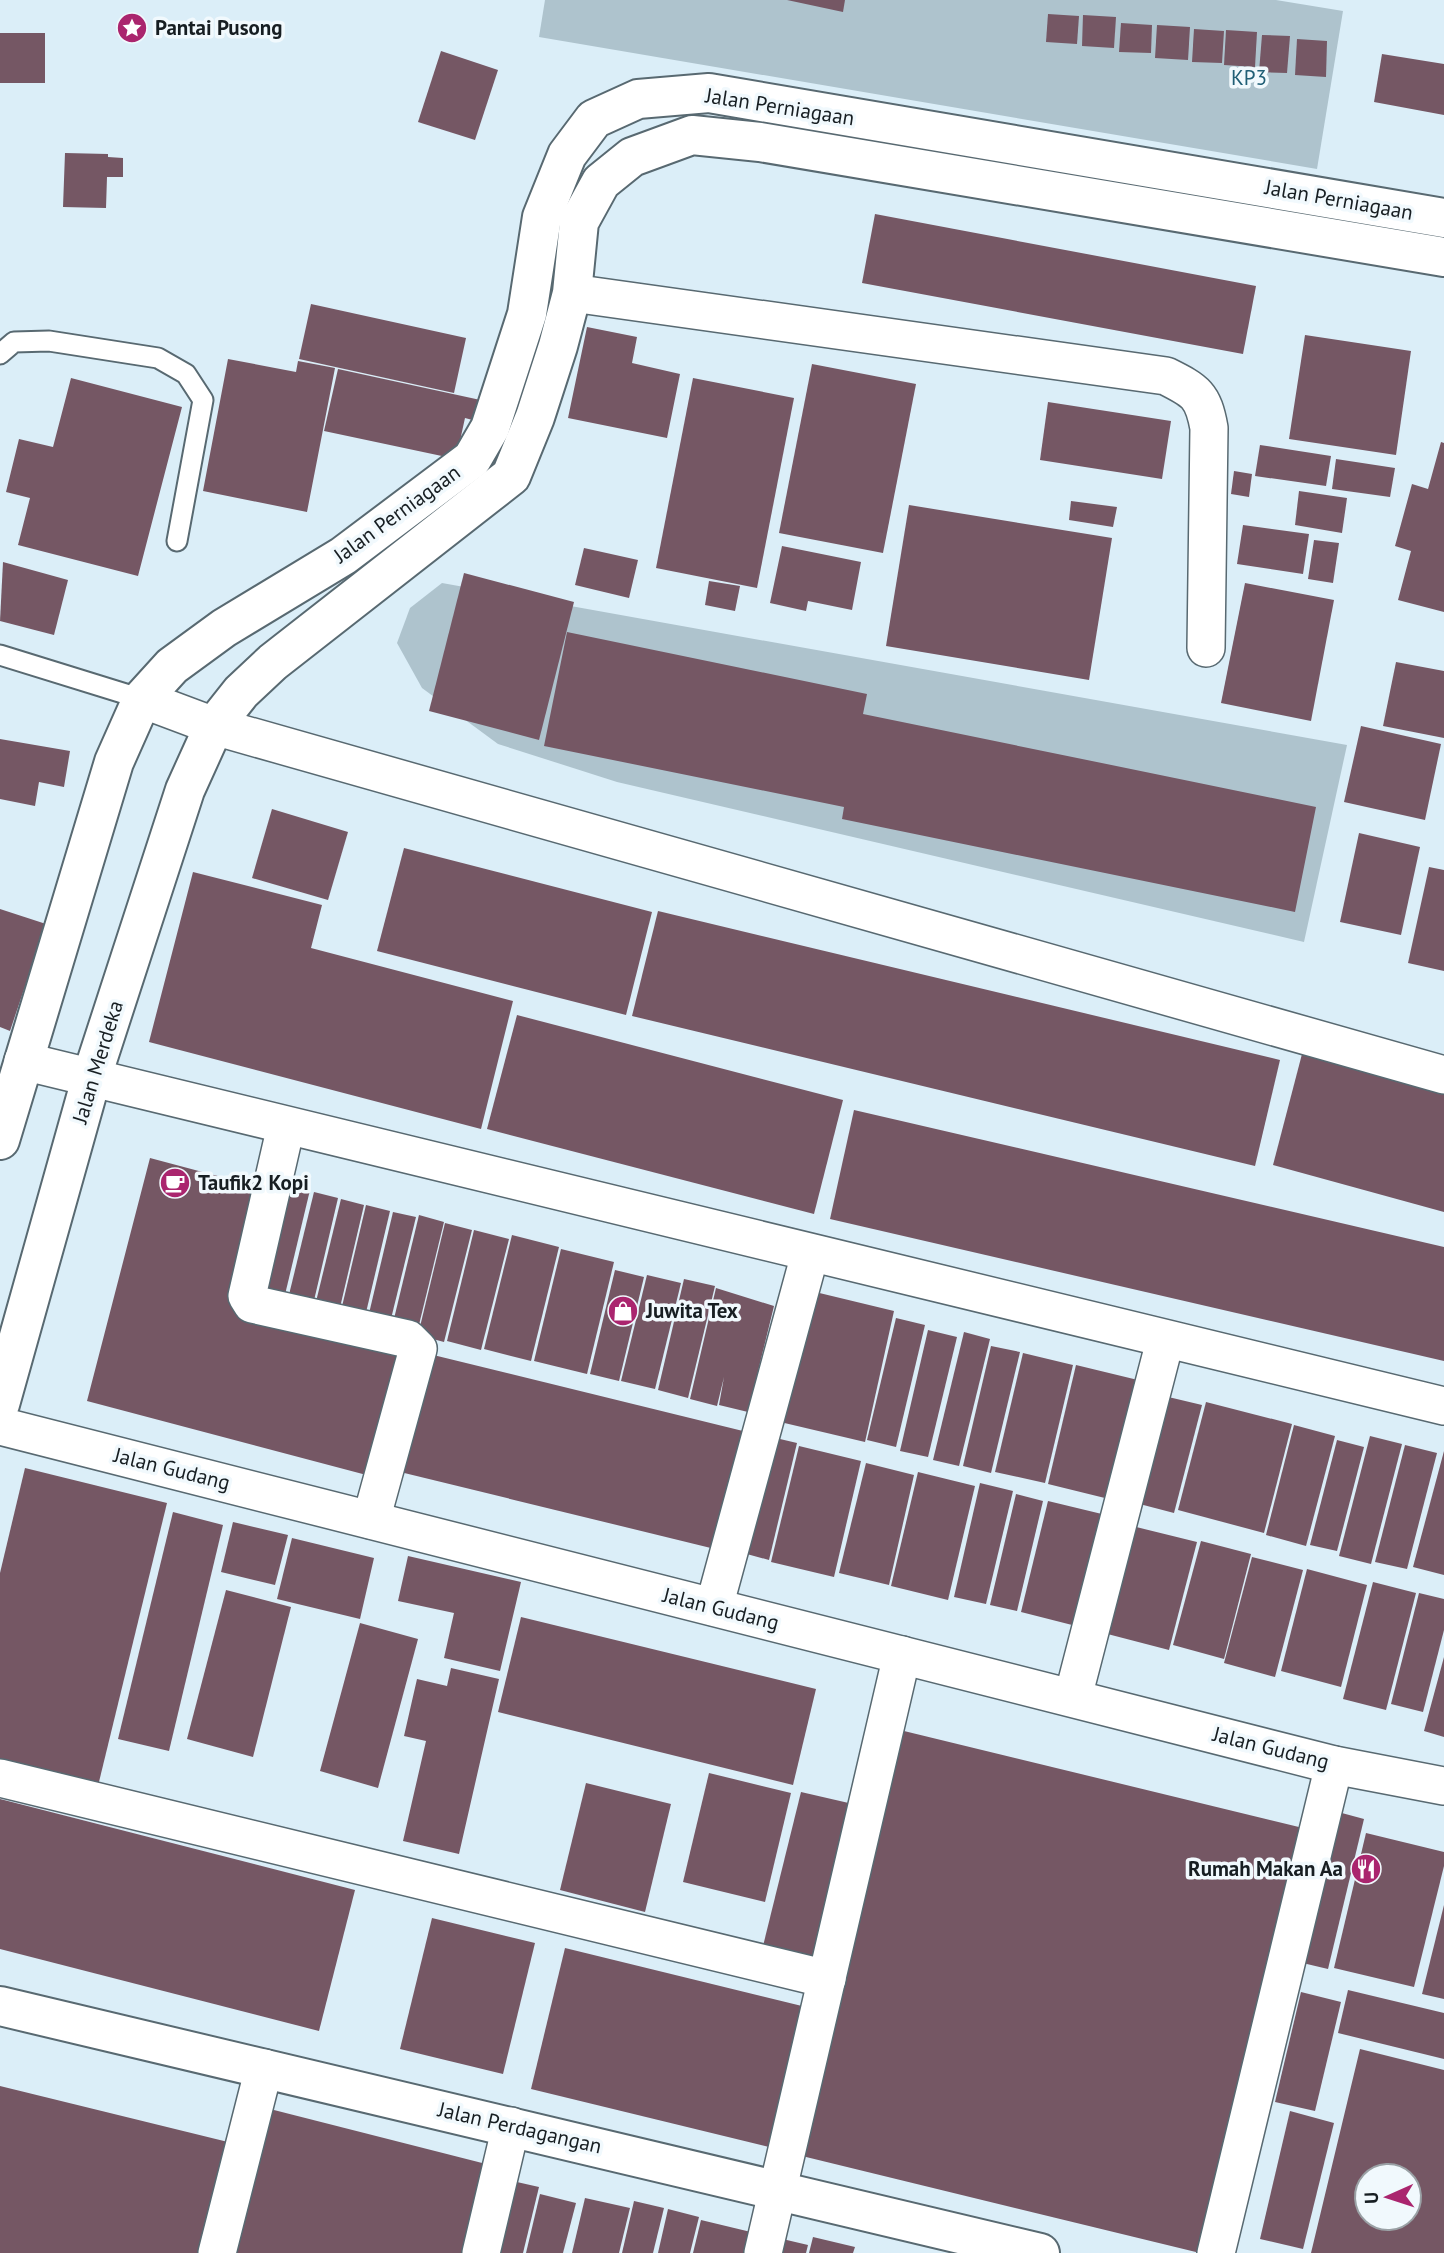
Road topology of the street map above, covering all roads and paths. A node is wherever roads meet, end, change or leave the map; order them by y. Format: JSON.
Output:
{"nodes":[{"id":1,"x":1444,"y":218,"type":"edge"},
{"id":2,"x":1444,"y":257,"type":"edge"},
{"id":3,"x":572,"y":293,"type":"junction"},
{"id":4,"x":0,"y":354,"type":"edge"},
{"id":5,"x":177,"y":541,"type":"dead end"},
{"id":6,"x":1206,"y":648,"type":"dead end"},
{"id":7,"x":0,"y":655,"type":"edge"},
{"id":8,"x":142,"y":699,"type":"junction"},
{"id":9,"x":214,"y":726,"type":"junction"},
{"id":10,"x":23,"y":1060,"type":"junction"},
{"id":11,"x":1444,"y":1075,"type":"edge"},
{"id":12,"x":92,"y":1076,"type":"junction"},
{"id":13,"x":286,"y":1126,"type":"junction"},
{"id":14,"x":0,"y":1140,"type":"edge"},
{"id":15,"x":810,"y":1254,"type":"junction"},
{"id":16,"x":1165,"y":1340,"type":"junction"},
{"id":17,"x":0,"y":1404,"type":"edge"},
{"id":18,"x":1444,"y":1406,"type":"edge"},
{"id":19,"x":0,"y":1426,"type":"edge"},
{"id":20,"x":371,"y":1520,"type":"junction"},
{"id":21,"x":714,"y":1607,"type":"junction"},
{"id":22,"x":902,"y":1655,"type":"junction"},
{"id":23,"x":1073,"y":1697,"type":"junction"},
{"id":24,"x":1334,"y":1765,"type":"junction"},
{"id":25,"x":0,"y":1778,"type":"edge"},
{"id":26,"x":1444,"y":1786,"type":"edge"},
{"id":27,"x":827,"y":1979,"type":"junction"},
{"id":28,"x":0,"y":2006,"type":"edge"},
{"id":29,"x":264,"y":2068,"type":"junction"},
{"id":30,"x":511,"y":2126,"type":"junction"},
{"id":31,"x":778,"y":2188,"type":"junction"},
{"id":32,"x":996,"y":2248,"type":"edge"},
{"id":33,"x":217,"y":2253,"type":"edge"},
{"id":34,"x":481,"y":2253,"type":"edge"},
{"id":35,"x":763,"y":2253,"type":"edge"},
{"id":36,"x":1040,"y":2253,"type":"edge"},
{"id":37,"x":1216,"y":2253,"type":"edge"}],
"edges":[{"from":1,"to":8,"type":"street","name":"Jalan Perniagaan"},
{"from":2,"to":3,"type":"street","name":"Jalan Perniagaan"},
{"from":3,"to":6,"type":"street"},
{"from":3,"to":9,"type":"street","name":"Jalan Perniagaan"},
{"from":4,"to":5,"type":"lane"},
{"from":7,"to":8,"type":"lane"},
{"from":8,"to":9,"type":"street"},
{"from":8,"to":10,"type":"street"},
{"from":9,"to":11,"type":"street"},
{"from":9,"to":12,"type":"street","name":"Jalan Merdeka"},
{"from":10,"to":12,"type":"street"},
{"from":10,"to":14,"type":"street"},
{"from":12,"to":13,"type":"street"},
{"from":12,"to":17,"type":"street","name":"Jalan Merdeka"},
{"from":13,"to":15,"type":"street"},
{"from":13,"to":20,"type":"street"},
{"from":15,"to":16,"type":"street"},
{"from":15,"to":21,"type":"street"},
{"from":16,"to":18,"type":"street"},
{"from":16,"to":23,"type":"street"},
{"from":19,"to":20,"type":"street","name":"Jalan Gudang"},
{"from":20,"to":21,"type":"street","name":"Jalan Gudang"},
{"from":21,"to":22,"type":"street","name":"Jalan Gudang"},
{"from":22,"to":23,"type":"street","name":"Jalan Gudang"},
{"from":22,"to":27,"type":"street"},
{"from":23,"to":24,"type":"street","name":"Jalan Gudang"},
{"from":24,"to":26,"type":"street","name":"Jalan Gudang"},
{"from":24,"to":37,"type":"street"},
{"from":25,"to":27,"type":"street"},
{"from":27,"to":31,"type":"street"},
{"from":28,"to":29,"type":"street","name":"Jalan Perdagangan"},
{"from":29,"to":30,"type":"street","name":"Jalan Perdagangan"},
{"from":29,"to":33,"type":"street"},
{"from":30,"to":31,"type":"street","name":"Jalan Perdagangan"},
{"from":30,"to":34,"type":"street"},
{"from":31,"to":32,"type":"street","name":"Jalan Perdagangan"},
{"from":31,"to":35,"type":"street"},
{"from":32,"to":36,"type":"street","name":"Jalan Perdagangan"}]}
